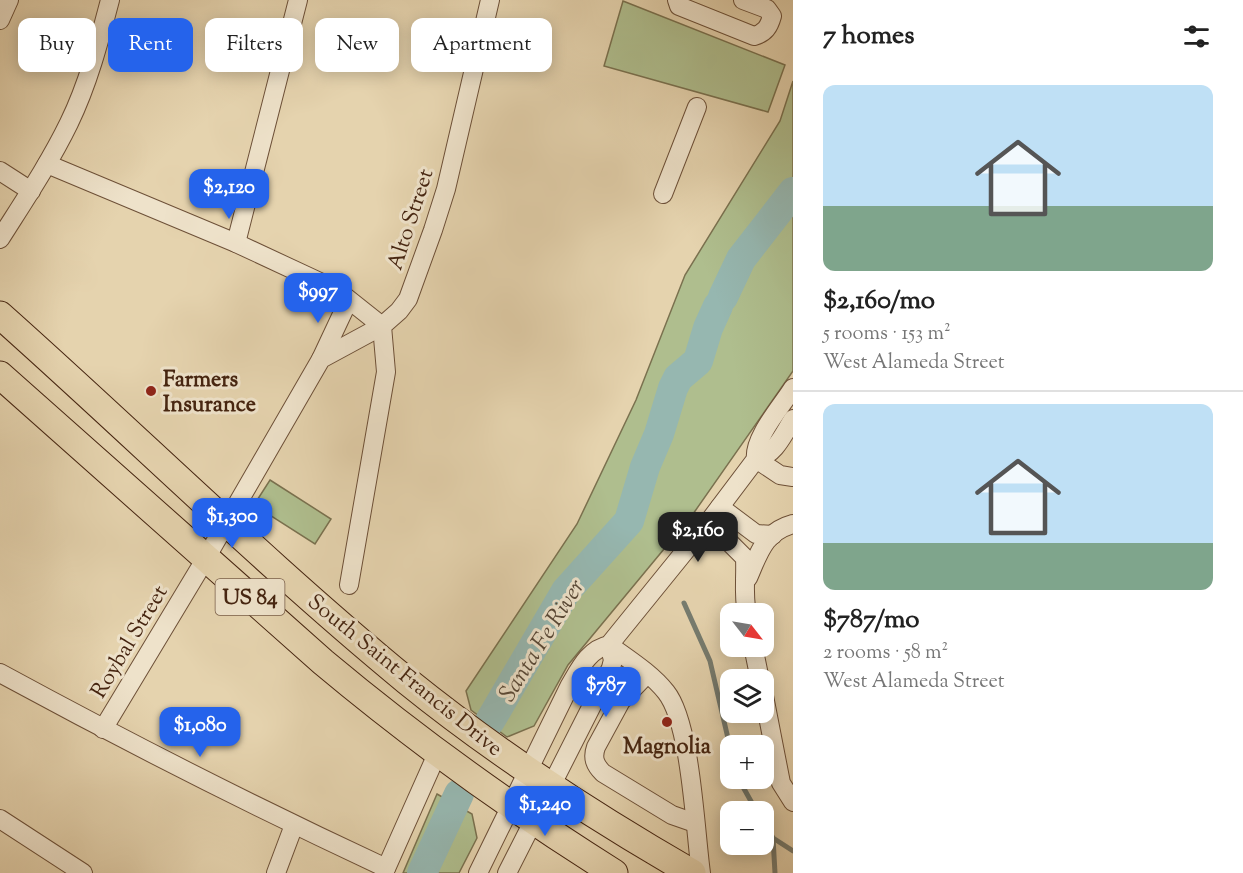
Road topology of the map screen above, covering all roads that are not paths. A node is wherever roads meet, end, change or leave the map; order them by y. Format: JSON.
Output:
{"nodes":[{"id":1,"x":9,"y":0,"type":"edge"},
{"id":2,"x":110,"y":0,"type":"edge"},
{"id":3,"x":298,"y":0,"type":"edge"},
{"id":4,"x":490,"y":0,"type":"edge"},
{"id":5,"x":677,"y":0,"type":"edge"},
{"id":6,"x":743,"y":0,"type":"edge"},
{"id":7,"x":0,"y":20,"type":"edge"},
{"id":8,"x":697,"y":107,"type":"dead end"},
{"id":9,"x":47,"y":164,"type":"junction"},
{"id":10,"x":0,"y":171,"type":"edge"},
{"id":11,"x":31,"y":191,"type":"junction"},
{"id":12,"x":663,"y":194,"type":"dead end"},
{"id":13,"x":0,"y":239,"type":"edge"},
{"id":14,"x":236,"y":243,"type":"junction"},
{"id":15,"x":343,"y":295,"type":"junction"},
{"id":16,"x":0,"y":315,"type":"edge"},
{"id":17,"x":382,"y":326,"type":"junction"},
{"id":18,"x":321,"y":359,"type":"junction"},
{"id":19,"x":0,"y":375,"type":"edge"},
{"id":20,"x":793,"y":388,"type":"edge"},
{"id":21,"x":793,"y":420,"type":"edge"},
{"id":22,"x":756,"y":459,"type":"junction"},
{"id":23,"x":793,"y":477,"type":"edge"},
{"id":24,"x":720,"y":507,"type":"junction"},
{"id":25,"x":226,"y":522,"type":"junction"},
{"id":26,"x":707,"y":524,"type":"junction"},
{"id":27,"x":793,"y":524,"type":"edge"},
{"id":28,"x":772,"y":535,"type":"junction"},
{"id":29,"x":206,"y":558,"type":"junction"},
{"id":30,"x":746,"y":582,"type":"junction"},
{"id":31,"x":349,"y":585,"type":"dead end"},
{"id":32,"x":744,"y":603,"type":"edge"},
{"id":33,"x":609,"y":645,"type":"junction"},
{"id":34,"x":0,"y":673,"type":"edge"},
{"id":35,"x":647,"y":674,"type":"junction"},
{"id":36,"x":769,"y":723,"type":"edge"},
{"id":37,"x":103,"y":729,"type":"junction"},
{"id":38,"x":437,"y":754,"type":"junction"},
{"id":39,"x":528,"y":771,"type":"junction"},
{"id":40,"x":551,"y":786,"type":"junction"},
{"id":41,"x":793,"y":802,"type":"edge"},
{"id":42,"x":511,"y":805,"type":"junction"},
{"id":43,"x":0,"y":819,"type":"edge"},
{"id":44,"x":533,"y":821,"type":"junction"},
{"id":45,"x":695,"y":823,"type":"junction"},
{"id":46,"x":294,"y":825,"type":"junction"},
{"id":47,"x":385,"y":870,"type":"edge"},
{"id":48,"x":83,"y":873,"type":"edge"},
{"id":49,"x":276,"y":873,"type":"edge"},
{"id":50,"x":478,"y":873,"type":"edge"},
{"id":51,"x":507,"y":873,"type":"edge"},
{"id":52,"x":614,"y":873,"type":"edge"},
{"id":53,"x":692,"y":873,"type":"edge"},
{"id":54,"x":701,"y":873,"type":"edge"}],
"edges":[{"from":1,"to":7,"type":"street"},
{"from":2,"to":9,"type":"street"},
{"from":3,"to":14,"type":"street"},
{"from":4,"to":17,"type":"street","name":"Alto Street"},
{"from":5,"to":6,"type":"street"},
{"from":8,"to":12,"type":"street"},
{"from":9,"to":11,"type":"street"},
{"from":9,"to":14,"type":"street"},
{"from":10,"to":11,"type":"street"},
{"from":11,"to":13,"type":"street"},
{"from":14,"to":15,"type":"street"},
{"from":15,"to":17,"type":"street"},
{"from":15,"to":18,"type":"street","name":"Roybal Street"},
{"from":16,"to":25,"type":"highway","name":"South Saint Francis Drive","number":"US 84"},
{"from":17,"to":18,"type":"street"},
{"from":17,"to":31,"type":"street"},
{"from":18,"to":25,"type":"street","name":"Roybal Street"},
{"from":19,"to":29,"type":"highway","name":"South Saint Francis Drive","number":"US 84"},
{"from":20,"to":22,"type":"street"},
{"from":21,"to":22,"type":"street"},
{"from":22,"to":23,"type":"street"},
{"from":22,"to":24,"type":"street"},
{"from":24,"to":26,"type":"street"},
{"from":24,"to":28,"type":"street"},
{"from":25,"to":29,"type":"street","name":"Roybal Street"},
{"from":25,"to":39,"type":"highway","name":"South Saint Francis Drive","number":"US 84"},
{"from":26,"to":30,"type":"street"},
{"from":26,"to":33,"type":"street"},
{"from":27,"to":28,"type":"street"},
{"from":28,"to":30,"type":"street"},
{"from":29,"to":37,"type":"street","name":"Roybal Street"},
{"from":29,"to":38,"type":"highway","name":"South Saint Francis Drive","number":"US 84"},
{"from":30,"to":32,"type":"street"},
{"from":33,"to":35,"type":"street"},
{"from":33,"to":39,"type":"street"},
{"from":33,"to":40,"type":"street"},
{"from":34,"to":37,"type":"street"},
{"from":35,"to":45,"type":"street"},
{"from":35,"to":45,"type":"street"},
{"from":36,"to":41,"type":"street"},
{"from":37,"to":46,"type":"street"},
{"from":38,"to":42,"type":"highway","name":"South Saint Francis Drive","number":"US 84"},
{"from":38,"to":47,"type":"street"},
{"from":39,"to":40,"type":"highway","name":"South Saint Francis Drive","number":"US 84"},
{"from":39,"to":42,"type":"street"},
{"from":40,"to":44,"type":"street"},
{"from":40,"to":53,"type":"highway","number":"US 84"},
{"from":42,"to":44,"type":"highway","name":"South Saint Francis Drive","number":"US 84"},
{"from":42,"to":50,"type":"street"},
{"from":43,"to":48,"type":"street"},
{"from":44,"to":51,"type":"street"},
{"from":44,"to":52,"type":"highway","number":"US 84"},
{"from":45,"to":54,"type":"street"},
{"from":46,"to":47,"type":"street"},
{"from":46,"to":49,"type":"street"}]}
